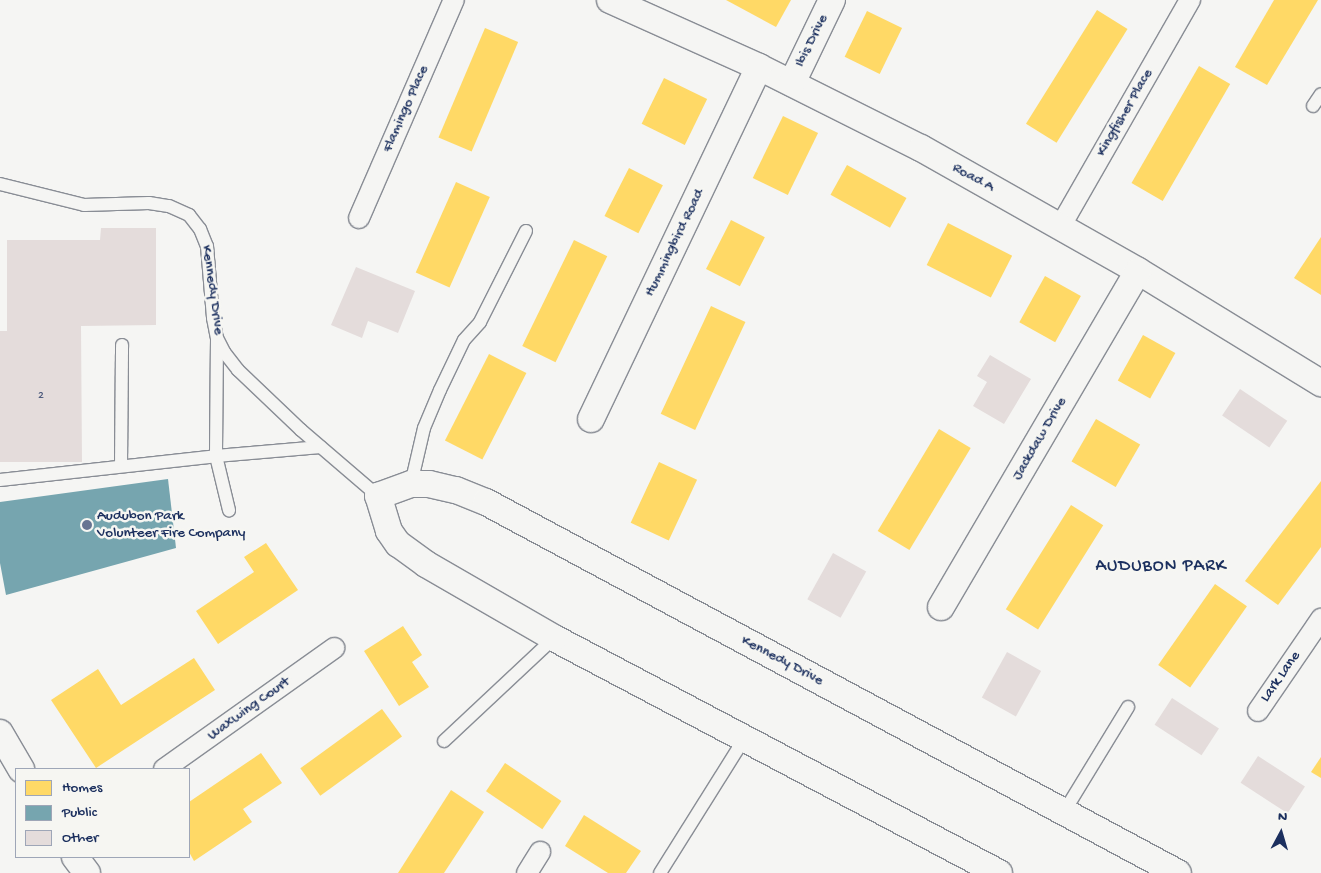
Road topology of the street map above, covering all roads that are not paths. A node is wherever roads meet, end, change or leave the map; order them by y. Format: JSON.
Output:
{"nodes":[{"id":1,"x":454,"y":0,"type":"edge"},
{"id":2,"x":610,"y":0,"type":"edge"},
{"id":3,"x":832,"y":0,"type":"edge"},
{"id":4,"x":1190,"y":0,"type":"edge"},
{"id":5,"x":759,"y":67,"type":"junction"},
{"id":6,"x":792,"y":83,"type":"junction"},
{"id":7,"x":1321,"y":94,"type":"edge"},
{"id":8,"x":1313,"y":106,"type":"dead end"},
{"id":9,"x":0,"y":184,"type":"edge"},
{"id":10,"x":359,"y":218,"type":"dead end"},
{"id":11,"x":1060,"y":227,"type":"junction"},
{"id":12,"x":526,"y":231,"type":"dead end"},
{"id":13,"x":1138,"y":271,"type":"junction"},
{"id":14,"x":217,"y":338,"type":"junction"},
{"id":15,"x":122,"y":345,"type":"dead end"},
{"id":16,"x":1321,"y":383,"type":"edge"},
{"id":17,"x":591,"y":419,"type":"dead end"},
{"id":18,"x":321,"y":447,"type":"junction"},
{"id":19,"x":216,"y":456,"type":"junction"},
{"id":20,"x":121,"y":466,"type":"junction"},
{"id":21,"x":0,"y":480,"type":"edge"},
{"id":22,"x":411,"y":484,"type":"junction"},
{"id":23,"x":378,"y":496,"type":"junction"},
{"id":24,"x":229,"y":510,"type":"dead end"},
{"id":25,"x":941,"y":607,"type":"dead end"},
{"id":26,"x":1321,"y":619,"type":"edge"},
{"id":27,"x":554,"y":638,"type":"junction"},
{"id":28,"x":334,"y":648,"type":"dead end"},
{"id":29,"x":1128,"y":707,"type":"dead end"},
{"id":30,"x":1258,"y":711,"type":"dead end"},
{"id":31,"x":0,"y":733,"type":"edge"},
{"id":32,"x":744,"y":739,"type":"junction"},
{"id":33,"x":444,"y":742,"type":"dead end"},
{"id":34,"x":20,"y":768,"type":"edge"},
{"id":35,"x":165,"y":768,"type":"edge"},
{"id":36,"x":1064,"y":812,"type":"junction"},
{"id":37,"x":540,"y":852,"type":"dead end"},
{"id":38,"x":76,"y":858,"type":"edge"},
{"id":39,"x":87,"y":873,"type":"edge"},
{"id":40,"x":527,"y":873,"type":"edge"},
{"id":41,"x":660,"y":873,"type":"edge"},
{"id":42,"x":999,"y":873,"type":"edge"},
{"id":43,"x":1178,"y":873,"type":"edge"}],
"edges":[{"from":1,"to":10,"type":"street","name":"Flamingo Place"},
{"from":2,"to":5,"type":"street","name":"Road A"},
{"from":3,"to":6,"type":"street","name":"Ibis Drive"},
{"from":4,"to":11,"type":"street","name":"Kingfisher Place"},
{"from":5,"to":6,"type":"street","name":"Road A"},
{"from":5,"to":17,"type":"street","name":"Hummingbird Road"},
{"from":6,"to":11,"type":"street","name":"Road A"},
{"from":7,"to":8,"type":"lane"},
{"from":9,"to":14,"type":"lane","name":"Kennedy Drive"},
{"from":11,"to":13,"type":"street","name":"Road A"},
{"from":12,"to":22,"type":"lane"},
{"from":13,"to":16,"type":"street","name":"Road A"},
{"from":13,"to":25,"type":"street","name":"Jackdaw Drive"},
{"from":14,"to":18,"type":"lane","name":"Kennedy Drive"},
{"from":14,"to":19,"type":"lane"},
{"from":15,"to":20,"type":"lane"},
{"from":18,"to":19,"type":"lane"},
{"from":18,"to":23,"type":"lane","name":"Kennedy Drive"},
{"from":19,"to":20,"type":"lane"},
{"from":19,"to":24,"type":"lane"},
{"from":20,"to":21,"type":"lane"},
{"from":22,"to":23,"type":"street","name":"Kennedy Drive"},
{"from":22,"to":36,"type":"street","name":"Kennedy Drive"},
{"from":23,"to":27,"type":"street","name":"Kennedy Drive"},
{"from":26,"to":30,"type":"street","name":"Lark Lane"},
{"from":27,"to":32,"type":"street","name":"Kennedy Drive"},
{"from":27,"to":33,"type":"lane"},
{"from":28,"to":35,"type":"street","name":"Waxwing Court"},
{"from":29,"to":36,"type":"lane"},
{"from":31,"to":34,"type":"street"},
{"from":32,"to":41,"type":"lane"},
{"from":32,"to":42,"type":"street","name":"Kennedy Drive"},
{"from":36,"to":43,"type":"street","name":"Kennedy Drive"},
{"from":37,"to":40,"type":"street"},
{"from":38,"to":39,"type":"street"}]}
